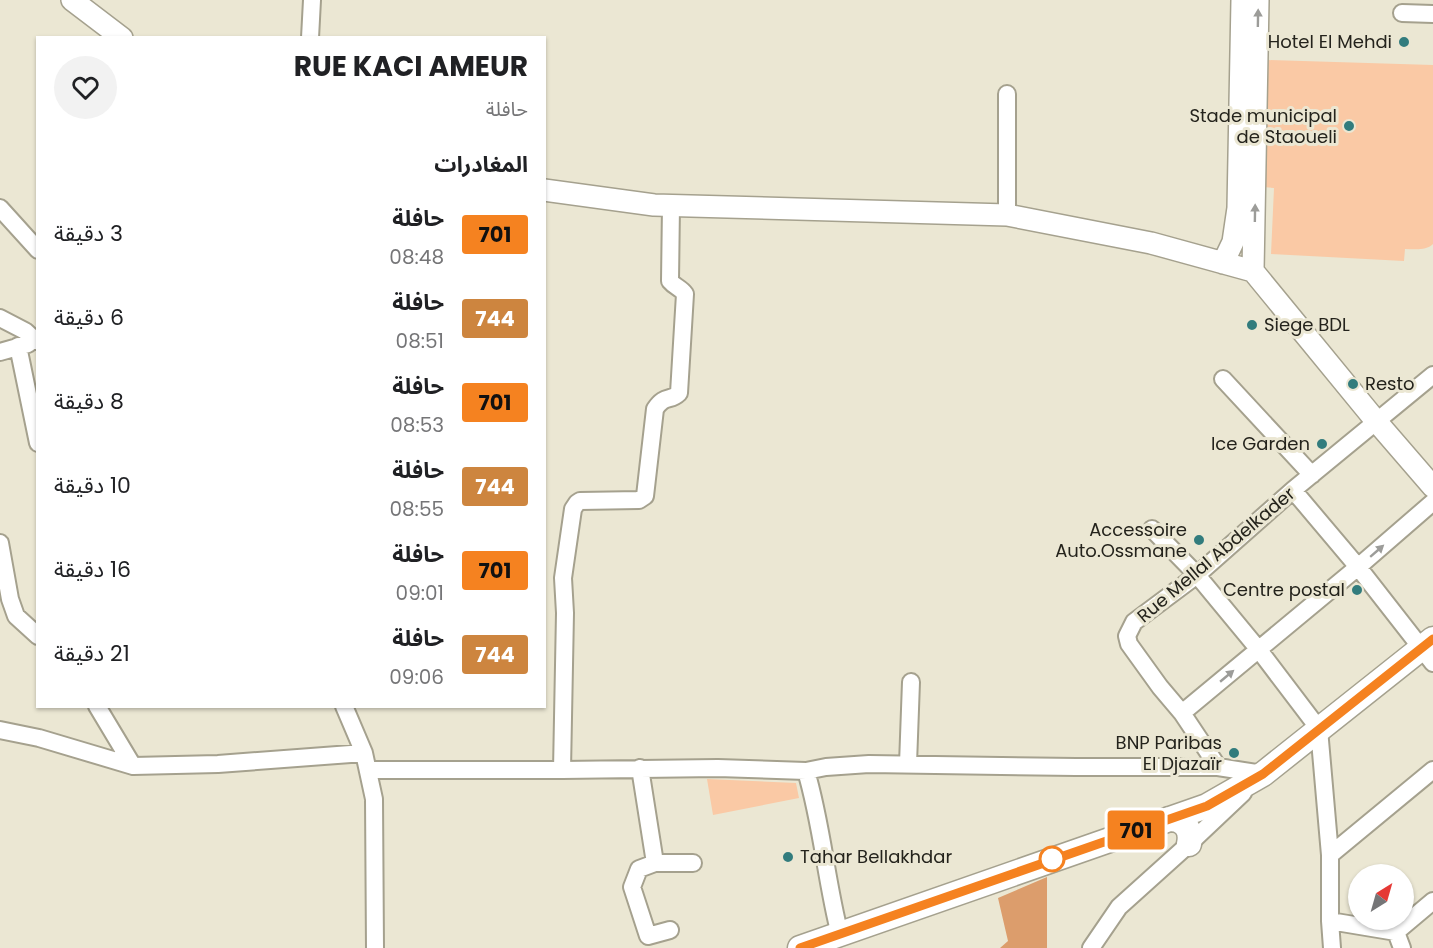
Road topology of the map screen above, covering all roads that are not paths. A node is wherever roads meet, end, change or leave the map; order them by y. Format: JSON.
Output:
{"nodes":[{"id":1,"x":72,"y":0,"type":"edge"},
{"id":2,"x":312,"y":0,"type":"edge"},
{"id":3,"x":1242,"y":0,"type":"edge"},
{"id":4,"x":1258,"y":0,"type":"edge"},
{"id":5,"x":1402,"y":13,"type":"dead end"},
{"id":6,"x":1433,"y":14,"type":"edge"},
{"id":7,"x":119,"y":36,"type":"edge"},
{"id":8,"x":310,"y":36,"type":"edge"},
{"id":9,"x":1007,"y":94,"type":"dead end"},
{"id":10,"x":546,"y":190,"type":"edge"},
{"id":11,"x":671,"y":206,"type":"junction"},
{"id":12,"x":0,"y":208,"type":"edge"},
{"id":13,"x":1007,"y":215,"type":"junction"},
{"id":14,"x":36,"y":248,"type":"edge"},
{"id":15,"x":1223,"y":263,"type":"junction"},
{"id":16,"x":1253,"y":271,"type":"junction"},
{"id":17,"x":0,"y":318,"type":"edge"},
{"id":18,"x":36,"y":340,"type":"edge"},
{"id":19,"x":36,"y":341,"type":"edge"},
{"id":20,"x":18,"y":346,"type":"junction"},
{"id":21,"x":0,"y":352,"type":"edge"},
{"id":22,"x":1433,"y":375,"type":"edge"},
{"id":23,"x":1223,"y":379,"type":"dead end"},
{"id":24,"x":1376,"y":421,"type":"junction"},
{"id":25,"x":36,"y":433,"type":"edge"},
{"id":26,"x":1312,"y":475,"type":"junction"},
{"id":27,"x":1433,"y":487,"type":"edge"},
{"id":28,"x":1293,"y":490,"type":"junction"},
{"id":29,"x":1433,"y":502,"type":"edge"},
{"id":30,"x":1152,"y":530,"type":"dead end"},
{"id":31,"x":0,"y":543,"type":"edge"},
{"id":32,"x":1358,"y":567,"type":"junction"},
{"id":33,"x":1197,"y":575,"type":"junction"},
{"id":34,"x":5,"y":598,"type":"edge"},
{"id":35,"x":36,"y":634,"type":"edge"},
{"id":36,"x":1258,"y":650,"type":"junction"},
{"id":37,"x":1429,"y":651,"type":"edge"},
{"id":38,"x":911,"y":682,"type":"dead end"},
{"id":39,"x":98,"y":708,"type":"edge"},
{"id":40,"x":345,"y":708,"type":"edge"},
{"id":41,"x":1182,"y":713,"type":"junction"},
{"id":42,"x":0,"y":729,"type":"edge"},
{"id":43,"x":1319,"y":729,"type":"junction"},
{"id":44,"x":366,"y":762,"type":"junction"},
{"id":45,"x":908,"y":764,"type":"junction"},
{"id":46,"x":133,"y":766,"type":"junction"},
{"id":47,"x":1218,"y":766,"type":"junction"},
{"id":48,"x":640,"y":768,"type":"junction"},
{"id":49,"x":562,"y":770,"type":"junction"},
{"id":50,"x":1433,"y":770,"type":"edge"},
{"id":51,"x":806,"y":771,"type":"junction"},
{"id":52,"x":1263,"y":774,"type":"junction"},
{"id":53,"x":1169,"y":819,"type":"junction"},
{"id":54,"x":1189,"y":844,"type":"junction"},
{"id":55,"x":1330,"y":855,"type":"junction"},
{"id":56,"x":655,"y":863,"type":"junction"},
{"id":57,"x":693,"y":863,"type":"dead end"},
{"id":58,"x":1433,"y":901,"type":"edge"},
{"id":59,"x":1330,"y":921,"type":"junction"},
{"id":60,"x":670,"y":930,"type":"dead end"},
{"id":61,"x":1396,"y":932,"type":"junction"},
{"id":62,"x":840,"y":935,"type":"junction"},
{"id":63,"x":375,"y":948,"type":"edge"},
{"id":64,"x":800,"y":948,"type":"edge"},
{"id":65,"x":1091,"y":948,"type":"edge"},
{"id":66,"x":1332,"y":948,"type":"edge"},
{"id":67,"x":1402,"y":948,"type":"edge"}],
"edges":[{"from":1,"to":7,"type":"main road"},
{"from":2,"to":8,"type":"street"},
{"from":3,"to":15,"type":"main road"},
{"from":16,"to":4,"type":"main road","one_way":true},
{"from":5,"to":6,"type":"street"},
{"from":9,"to":13,"type":"street"},
{"from":10,"to":11,"type":"main road"},
{"from":11,"to":13,"type":"main road"},
{"from":11,"to":49,"type":"street"},
{"from":12,"to":14,"type":"street"},
{"from":13,"to":15,"type":"main road"},
{"from":15,"to":16,"type":"main road"},
{"from":16,"to":24,"type":"main road"},
{"from":17,"to":18,"type":"street"},
{"from":19,"to":20,"type":"street"},
{"from":20,"to":21,"type":"street"},
{"from":20,"to":25,"type":"street"},
{"from":22,"to":24,"type":"street","name":"Rue Mellal Abdelkader"},
{"from":23,"to":26,"type":"street"},
{"from":24,"to":26,"type":"street","name":"Rue Mellal Abdelkader"},
{"from":24,"to":27,"type":"main road"},
{"from":26,"to":28,"type":"street","name":"Rue Mellal Abdelkader"},
{"from":28,"to":32,"type":"street"},
{"from":28,"to":33,"type":"street","name":"Rue Mellal Abdelkader"},
{"from":32,"to":29,"type":"street","one_way":true},
{"from":30,"to":33,"type":"street"},
{"from":31,"to":34,"type":"street"},
{"from":32,"to":36,"type":"street"},
{"from":32,"to":37,"type":"street"},
{"from":33,"to":36,"type":"street"},
{"from":33,"to":41,"type":"street","name":"Rue Mellal Abdelkader"},
{"from":34,"to":35,"type":"street"},
{"from":41,"to":36,"type":"street","one_way":true},
{"from":36,"to":43,"type":"street"},
{"from":37,"to":43,"type":"highway"},
{"from":38,"to":45,"type":"street"},
{"from":39,"to":46,"type":"street"},
{"from":40,"to":44,"type":"street"},
{"from":41,"to":47,"type":"street","name":"Rue Mellal Abdelkader"},
{"from":42,"to":46,"type":"street"},
{"from":43,"to":52,"type":"highway"},
{"from":43,"to":55,"type":"street"},
{"from":44,"to":46,"type":"street"},
{"from":44,"to":49,"type":"street"},
{"from":44,"to":63,"type":"street"},
{"from":45,"to":47,"type":"street"},
{"from":45,"to":51,"type":"street"},
{"from":47,"to":52,"type":"street"},
{"from":48,"to":49,"type":"street"},
{"from":48,"to":51,"type":"street"},
{"from":48,"to":56,"type":"street"},
{"from":50,"to":55,"type":"street"},
{"from":51,"to":62,"type":"street"},
{"from":52,"to":53,"type":"highway"},
{"from":52,"to":54,"type":"street"},
{"from":53,"to":54,"type":"highway"},
{"from":53,"to":62,"type":"highway"},
{"from":54,"to":65,"type":"street"},
{"from":55,"to":59,"type":"street"},
{"from":56,"to":57,"type":"street"},
{"from":56,"to":60,"type":"street"},
{"from":58,"to":61,"type":"street"},
{"from":59,"to":61,"type":"street"},
{"from":59,"to":66,"type":"street"},
{"from":61,"to":67,"type":"street"},
{"from":62,"to":64,"type":"highway"}]}
